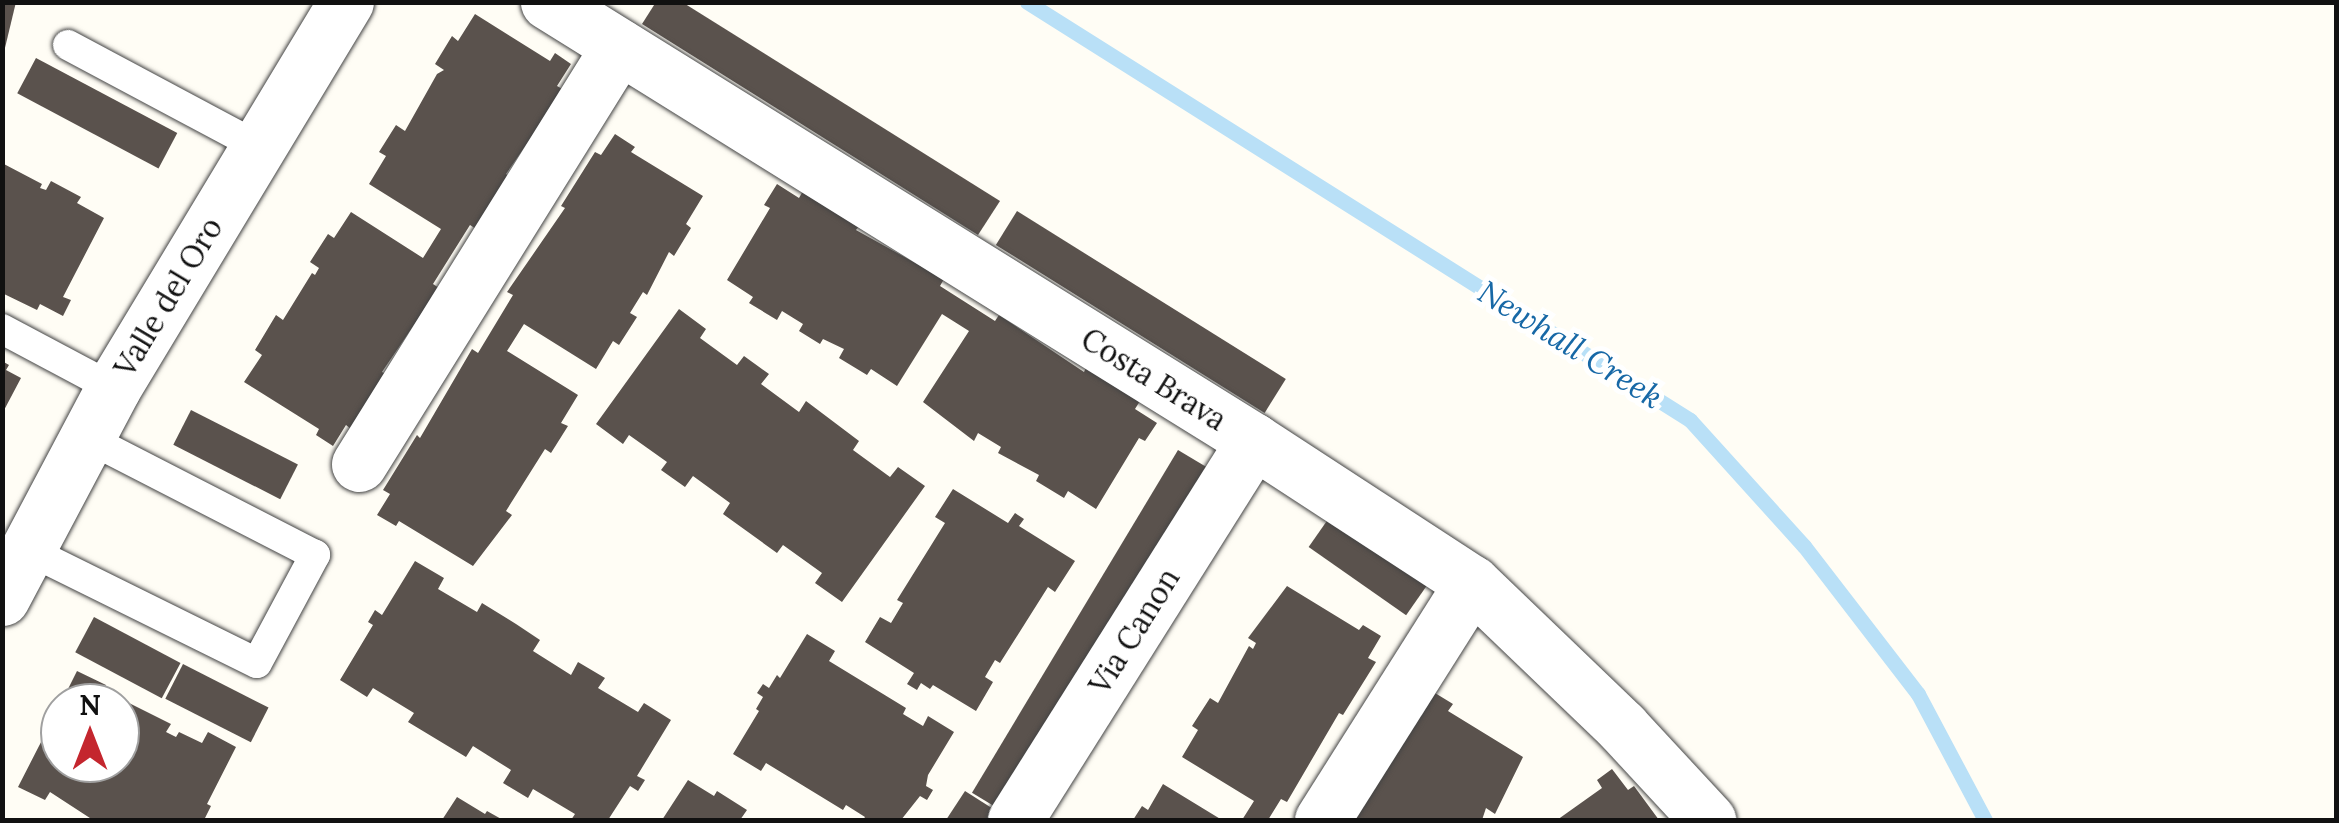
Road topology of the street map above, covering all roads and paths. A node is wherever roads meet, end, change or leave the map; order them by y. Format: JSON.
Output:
{"nodes":[{"id":1,"x":346,"y":2,"type":"edge"},
{"id":2,"x":548,"y":2,"type":"edge"},
{"id":3,"x":68,"y":45,"type":"dead end"},
{"id":4,"x":619,"y":46,"type":"junction"},
{"id":5,"x":258,"y":146,"type":"junction"},
{"id":6,"x":2,"y":329,"type":"edge"},
{"id":7,"x":114,"y":388,"type":"junction"},
{"id":8,"x":87,"y":438,"type":"junction"},
{"id":9,"x":1254,"y":442,"type":"junction"},
{"id":10,"x":359,"y":464,"type":"dead end"},
{"id":11,"x":28,"y":550,"type":"junction"},
{"id":12,"x":1472,"y":584,"type":"junction"},
{"id":13,"x":2,"y":598,"type":"edge"},
{"id":14,"x":1015,"y":820,"type":"edge"},
{"id":15,"x":1322,"y":820,"type":"edge"},
{"id":16,"x":1708,"y":820,"type":"edge"}],
"edges":[{"from":1,"to":5,"type":"street","name":"Valle del Oro"},
{"from":2,"to":4,"type":"street","name":"Costa Brava"},
{"from":3,"to":5,"type":"lane"},
{"from":4,"to":9,"type":"street","name":"Costa Brava"},
{"from":4,"to":10,"type":"street"},
{"from":5,"to":7,"type":"street","name":"Valle del Oro"},
{"from":6,"to":7,"type":"lane"},
{"from":7,"to":8,"type":"street","name":"Valle del Oro"},
{"from":8,"to":11,"type":"street","name":"Valle del Oro"},
{"from":8,"to":11,"type":"lane"},
{"from":9,"to":12,"type":"street","name":"Costa Brava"},
{"from":9,"to":14,"type":"street","name":"Via Canon"},
{"from":11,"to":13,"type":"street","name":"Valle del Oro"},
{"from":12,"to":15,"type":"street"},
{"from":12,"to":16,"type":"street","name":"Costa Brava"}]}
